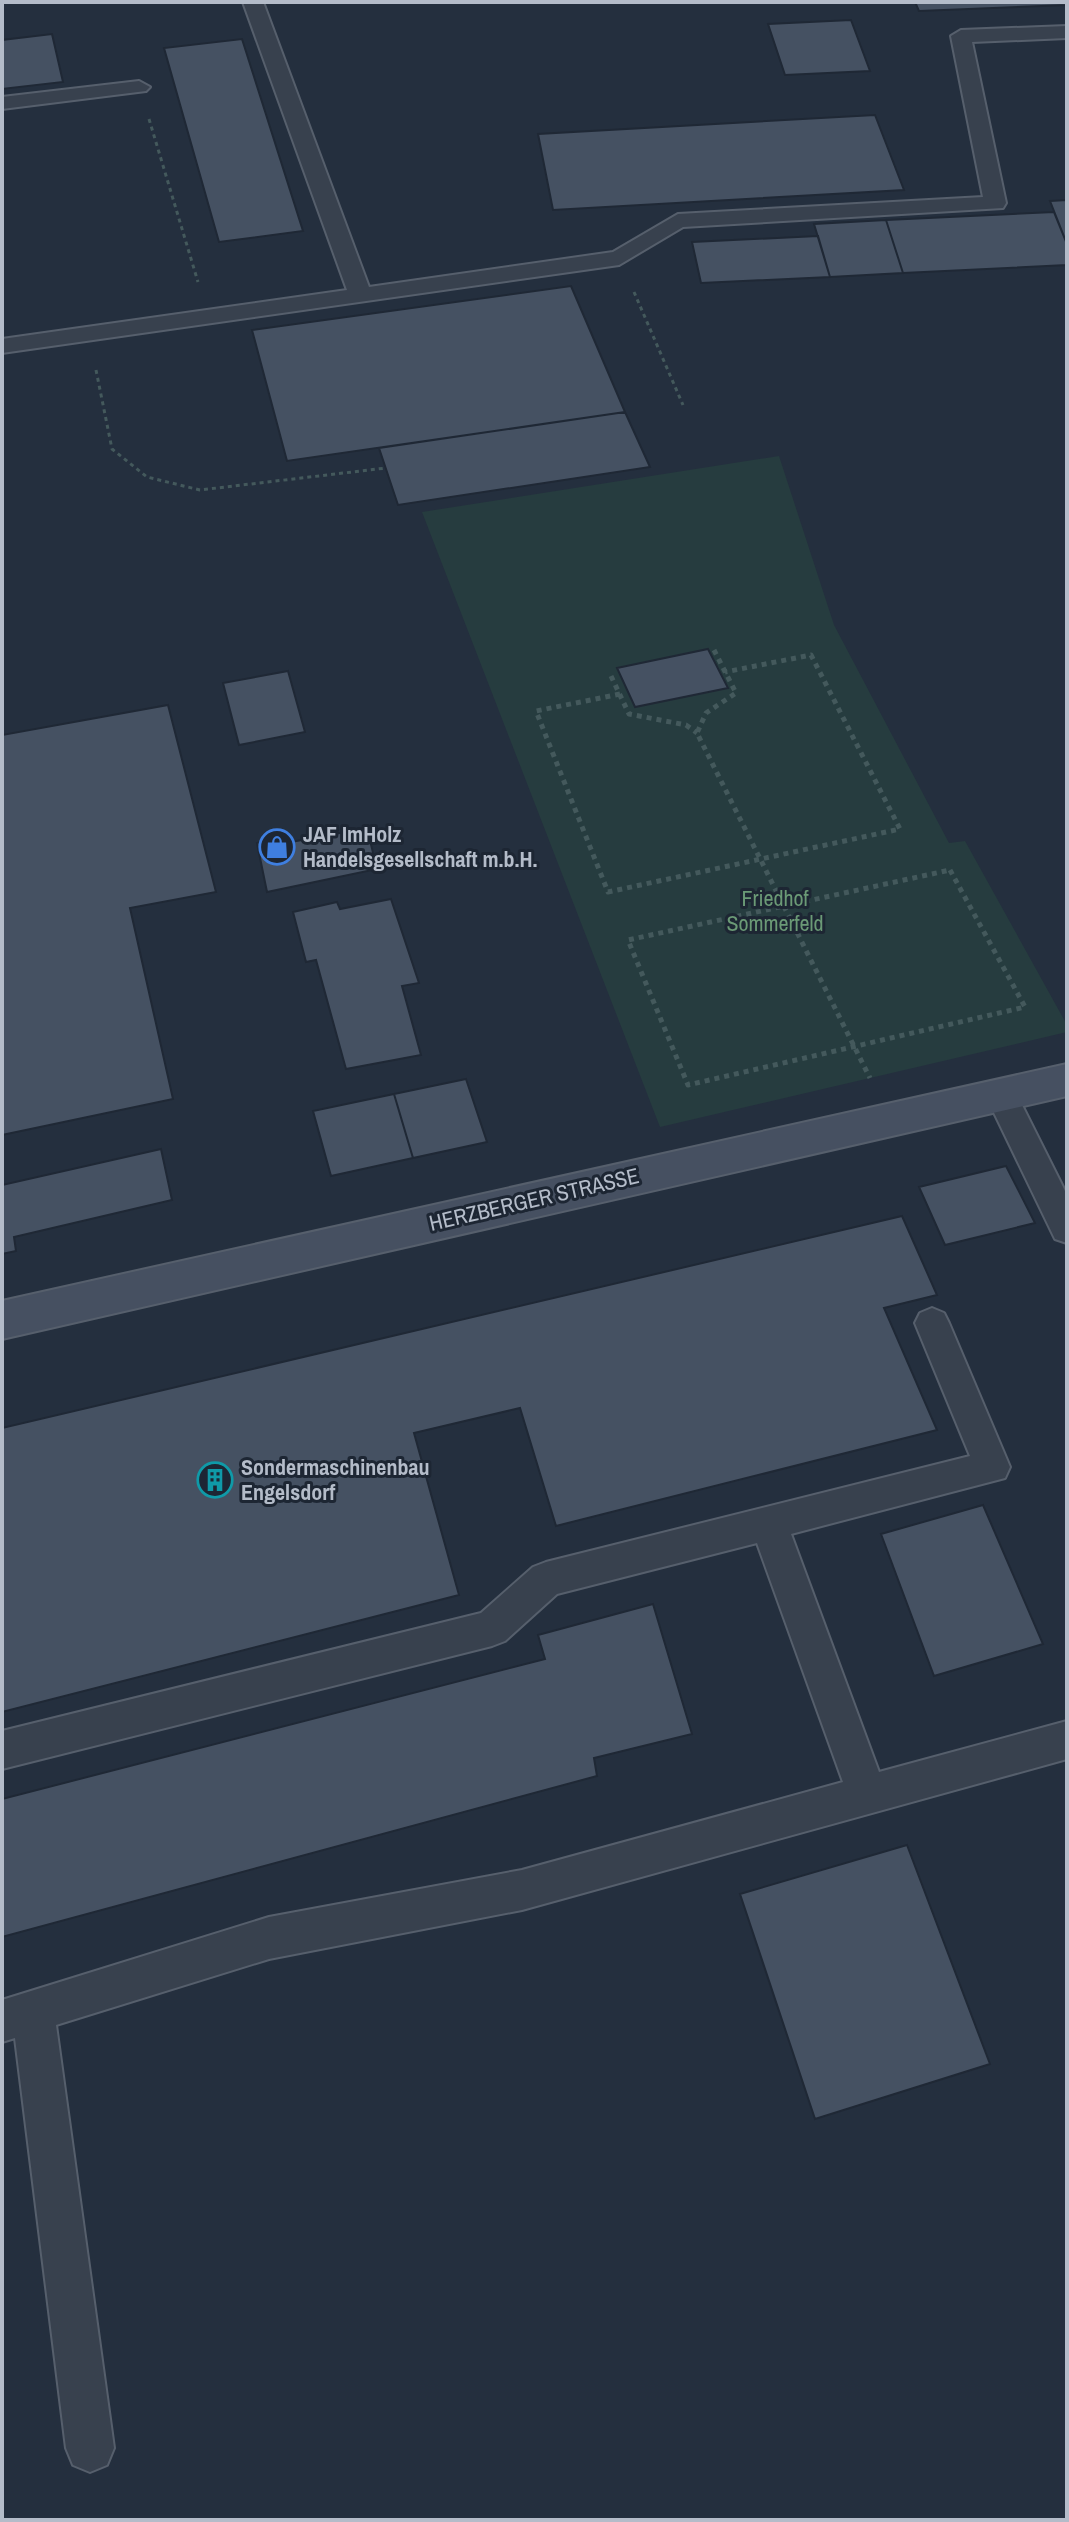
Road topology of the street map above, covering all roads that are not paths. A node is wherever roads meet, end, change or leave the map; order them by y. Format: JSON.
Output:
{"nodes":[{"id":1,"x":253,"y":2,"type":"edge"},
{"id":2,"x":1067,"y":32,"type":"edge"},
{"id":3,"x":139,"y":87,"type":"road end"},
{"id":4,"x":2,"y":103,"type":"edge"},
{"id":5,"x":361,"y":296,"type":"junction"},
{"id":6,"x":2,"y":346,"type":"edge"},
{"id":7,"x":1067,"y":1080,"type":"edge"},
{"id":8,"x":1001,"y":1094,"type":"junction"},
{"id":9,"x":1067,"y":1229,"type":"edge"},
{"id":10,"x":2,"y":1320,"type":"edge"},
{"id":11,"x":932,"y":1323,"type":"dead end"},
{"id":12,"x":768,"y":1523,"type":"junction"},
{"id":13,"x":1067,"y":1740,"type":"edge"},
{"id":14,"x":2,"y":1750,"type":"edge"},
{"id":15,"x":868,"y":1795,"type":"junction"},
{"id":16,"x":18,"y":2016,"type":"edge"},
{"id":17,"x":90,"y":2448,"type":"dead end"}],
"edges":[{"from":1,"to":5,"type":"lane"},
{"from":2,"to":5,"type":"lane"},
{"from":3,"to":4,"type":"lane"},
{"from":5,"to":6,"type":"lane"},
{"from":7,"to":8,"type":"main road","name":"HERZBERGER STRASSE"},
{"from":8,"to":9,"type":"lane"},
{"from":8,"to":10,"type":"main road","name":"HERZBERGER STRASSE"},
{"from":11,"to":12,"type":"lane"},
{"from":12,"to":14,"type":"lane"},
{"from":12,"to":15,"type":"lane"},
{"from":13,"to":15,"type":"lane"},
{"from":15,"to":16,"type":"lane"},
{"from":16,"to":17,"type":"lane"}]}
